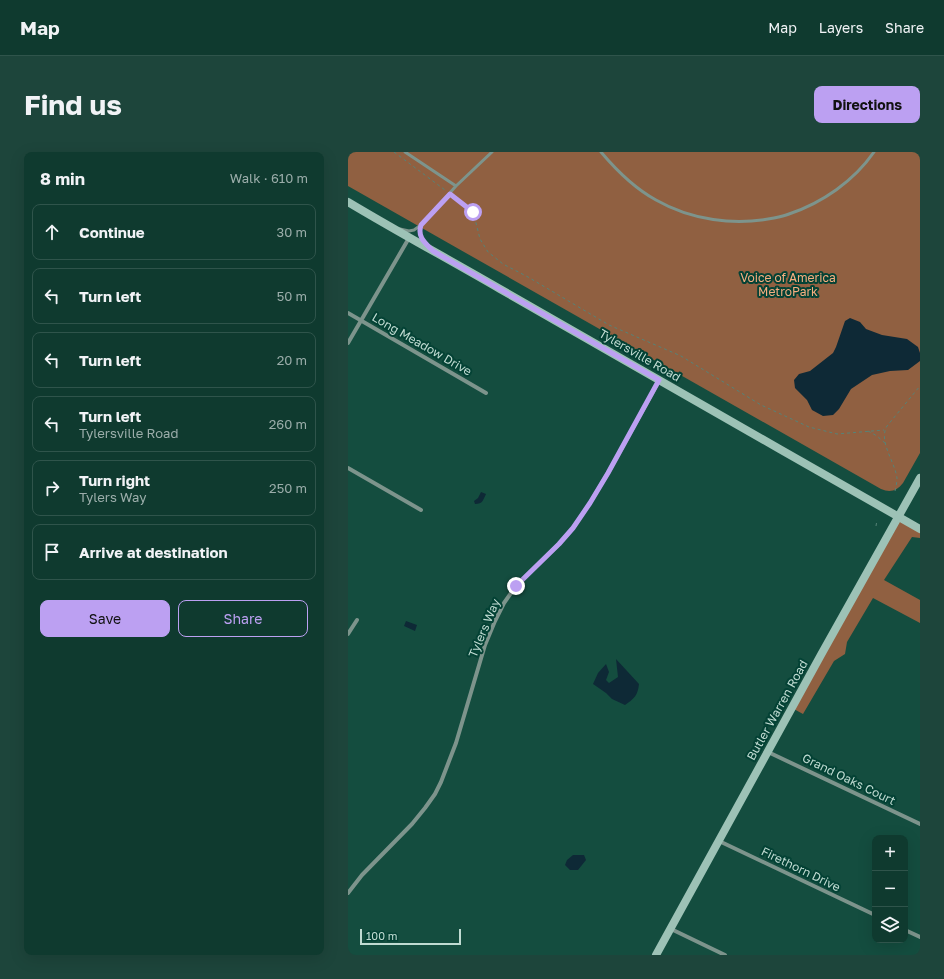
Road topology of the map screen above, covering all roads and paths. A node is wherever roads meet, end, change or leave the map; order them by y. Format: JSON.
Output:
{"nodes":[{"id":1,"x":394,"y":152,"type":"edge"},
{"id":2,"x":405,"y":152,"type":"edge"},
{"id":3,"x":492,"y":152,"type":"edge"},
{"id":4,"x":601,"y":152,"type":"edge"},
{"id":5,"x":874,"y":152,"type":"edge"},
{"id":6,"x":456,"y":186,"type":"junction"},
{"id":7,"x":450,"y":194,"type":"junction"},
{"id":8,"x":348,"y":202,"type":"edge"},
{"id":9,"x":387,"y":225,"type":"junction"},
{"id":10,"x":421,"y":225,"type":"junction"},
{"id":11,"x":409,"y":238,"type":"junction"},
{"id":12,"x":433,"y":251,"type":"junction"},
{"id":13,"x":348,"y":313,"type":"edge"},
{"id":14,"x":361,"y":320,"type":"junction"},
{"id":15,"x":348,"y":343,"type":"edge"},
{"id":16,"x":659,"y":380,"type":"junction"},
{"id":17,"x":920,"y":386,"type":"edge"},
{"id":18,"x":486,"y":393,"type":"dead end"},
{"id":19,"x":884,"y":430,"type":"junction"},
{"id":20,"x":868,"y":431,"type":"junction"},
{"id":21,"x":886,"y":443,"type":"junction"},
{"id":22,"x":348,"y":468,"type":"edge"},
{"id":23,"x":920,"y":478,"type":"edge"},
{"id":24,"x":895,"y":491,"type":"dead end"},
{"id":25,"x":421,"y":510,"type":"dead end"},
{"id":26,"x":898,"y":516,"type":"junction"},
{"id":27,"x":877,"y":520,"type":"dead end"},
{"id":28,"x":876,"y":526,"type":"dead end"},
{"id":29,"x":920,"y":529,"type":"edge"},
{"id":30,"x":357,"y":620,"type":"dead end"},
{"id":31,"x":348,"y":634,"type":"edge"},
{"id":32,"x":768,"y":752,"type":"junction"},
{"id":33,"x":920,"y":824,"type":"edge"},
{"id":34,"x":719,"y":841,"type":"junction"},
{"id":35,"x":348,"y":892,"type":"edge"},
{"id":36,"x":872,"y":914,"type":"edge"},
{"id":37,"x":671,"y":929,"type":"junction"},
{"id":38,"x":908,"y":931,"type":"edge"},
{"id":39,"x":920,"y":937,"type":"edge"},
{"id":40,"x":656,"y":955,"type":"edge"},
{"id":41,"x":725,"y":955,"type":"edge"}],
"edges":[{"from":1,"to":7,"type":"path"},
{"from":2,"to":6,"type":"lane"},
{"from":3,"to":6,"type":"lane"},
{"from":4,"to":5,"type":"lane"},
{"from":6,"to":7,"type":"lane"},
{"from":7,"to":10,"type":"lane"},
{"from":7,"to":20,"type":"path"},
{"from":8,"to":9,"type":"main road","name":"Tylersville Road"},
{"from":9,"to":10,"type":"lane"},
{"from":9,"to":11,"type":"main road","name":"Tylersville Road"},
{"from":10,"to":12,"type":"lane"},
{"from":11,"to":12,"type":"main road","name":"Tylersville Road"},
{"from":11,"to":14,"type":"street"},
{"from":12,"to":16,"type":"main road","name":"Tylersville Road"},
{"from":13,"to":14,"type":"street","name":"Long Meadow Drive"},
{"from":14,"to":15,"type":"street"},
{"from":14,"to":18,"type":"street","name":"Long Meadow Drive"},
{"from":16,"to":26,"type":"main road","name":"Tylersville Road"},
{"from":16,"to":35,"type":"street","name":"Tylers Way"},
{"from":17,"to":19,"type":"path"},
{"from":19,"to":20,"type":"path"},
{"from":19,"to":21,"type":"path"},
{"from":20,"to":21,"type":"path"},
{"from":21,"to":24,"type":"path"},
{"from":22,"to":25,"type":"street"},
{"from":23,"to":26,"type":"main road","name":"Butler Warren Road"},
{"from":26,"to":29,"type":"main road","name":"Tylersville Road"},
{"from":26,"to":32,"type":"main road","name":"Butler Warren Road"},
{"from":27,"to":28,"type":"path"},
{"from":30,"to":31,"type":"street"},
{"from":32,"to":33,"type":"street","name":"Grand Oaks Court"},
{"from":32,"to":34,"type":"main road","name":"Butler Warren Road"},
{"from":34,"to":36,"type":"street","name":"Firethorn Drive"},
{"from":34,"to":37,"type":"main road","name":"Butler Warren Road"},
{"from":37,"to":40,"type":"main road","name":"Butler Warren Road"},
{"from":37,"to":41,"type":"street"},
{"from":38,"to":39,"type":"street"}]}
